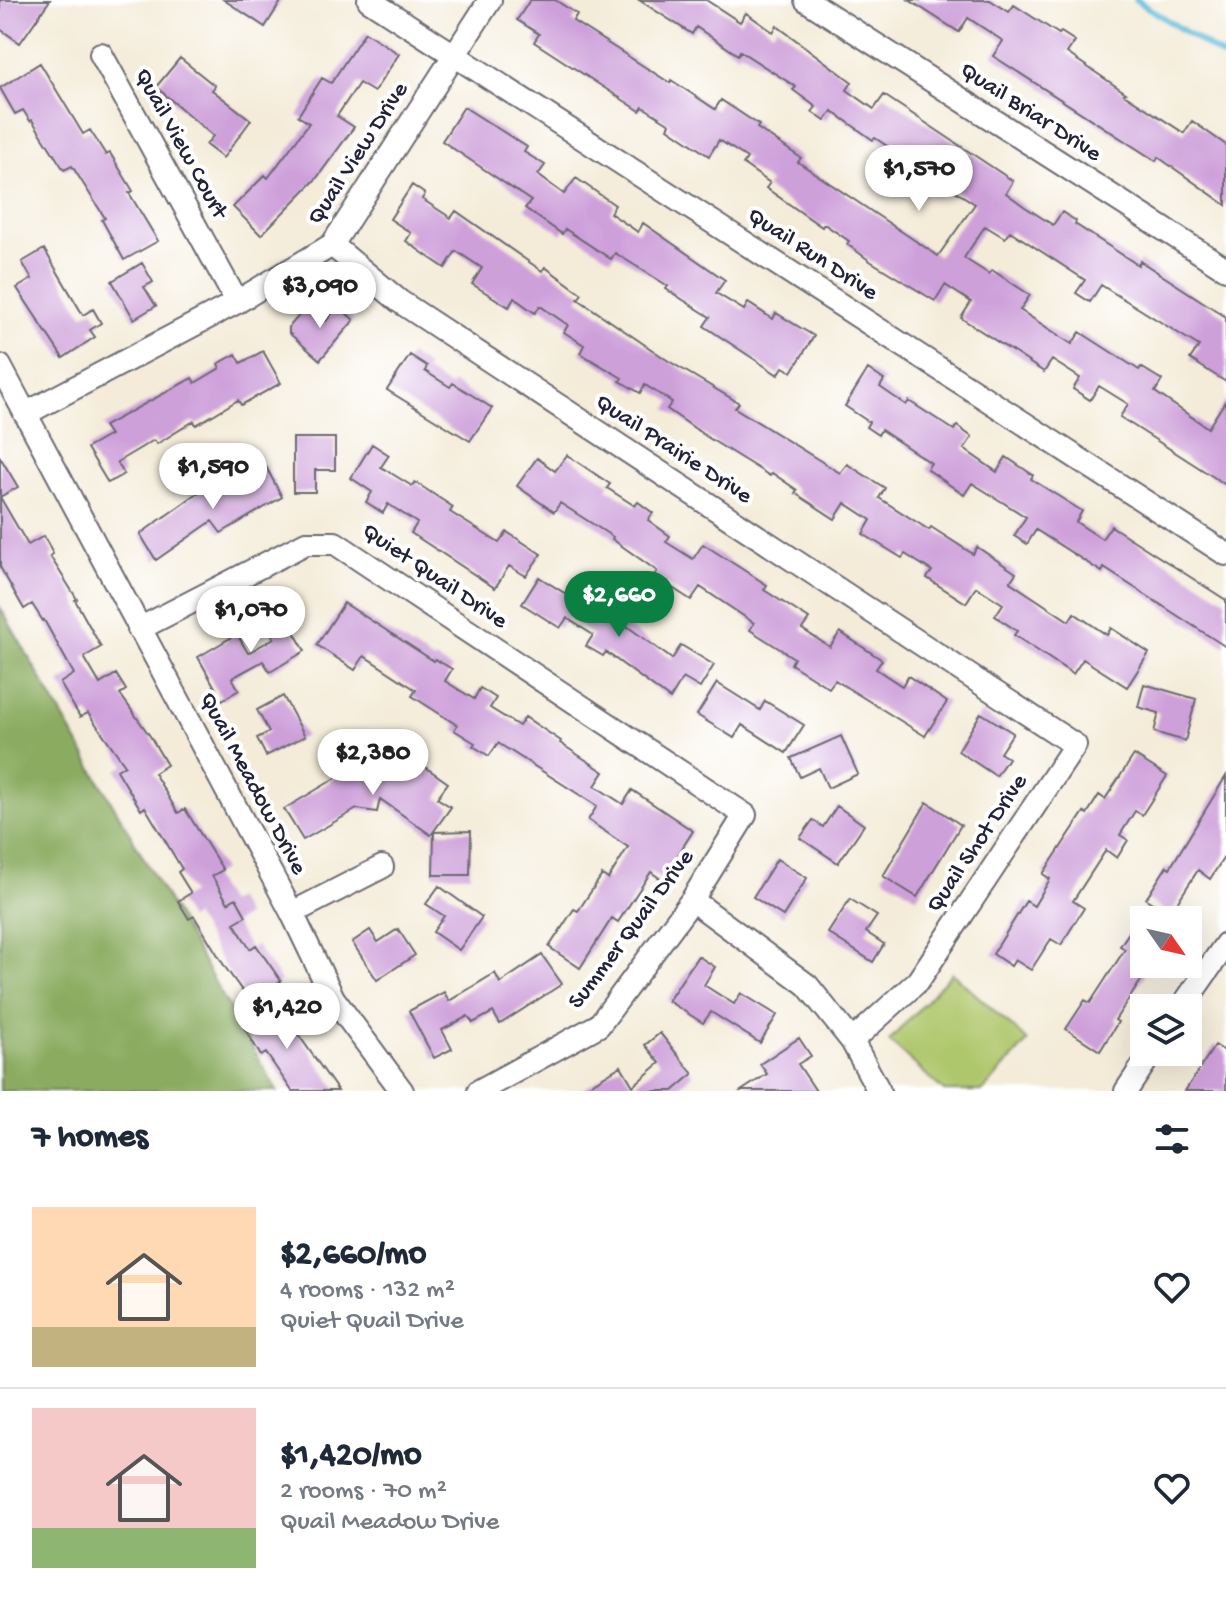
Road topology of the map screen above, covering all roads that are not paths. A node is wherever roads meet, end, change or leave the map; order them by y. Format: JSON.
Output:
{"nodes":[{"id":1,"x":369,"y":0,"type":"edge"},
{"id":2,"x":490,"y":0,"type":"edge"},
{"id":3,"x":806,"y":0,"type":"edge"},
{"id":4,"x":101,"y":54,"type":"dead end"},
{"id":5,"x":454,"y":54,"type":"junction"},
{"id":6,"x":332,"y":245,"type":"junction"},
{"id":7,"x":1226,"y":269,"type":"edge"},
{"id":8,"x":237,"y":302,"type":"junction"},
{"id":9,"x":0,"y":366,"type":"edge"},
{"id":10,"x":25,"y":414,"type":"junction"},
{"id":11,"x":1226,"y":554,"type":"edge"},
{"id":12,"x":139,"y":629,"type":"junction"},
{"id":13,"x":991,"y":691,"type":"joint"},
{"id":14,"x":685,"y":775,"type":"joint"},
{"id":15,"x":382,"y":867,"type":"dead end"},
{"id":16,"x":692,"y":900,"type":"junction"},
{"id":17,"x":292,"y":913,"type":"junction"},
{"id":18,"x":1225,"y":950,"type":"edge"},
{"id":19,"x":1192,"y":994,"type":"edge"},
{"id":20,"x":852,"y":1041,"type":"junction"},
{"id":21,"x":1143,"y":1066,"type":"edge"},
{"id":22,"x":402,"y":1091,"type":"edge"},
{"id":23,"x":479,"y":1091,"type":"edge"},
{"id":24,"x":879,"y":1091,"type":"edge"},
{"id":25,"x":1126,"y":1091,"type":"edge"}],
"edges":[{"from":1,"to":5,"type":"street","name":"Quail Run Drive"},
{"from":2,"to":5,"type":"street","name":"Quail View Drive"},
{"from":3,"to":7,"type":"street","name":"Quail Briar Drive"},
{"from":4,"to":8,"type":"street","name":"Quail View Court"},
{"from":5,"to":6,"type":"street","name":"Quail View Drive"},
{"from":5,"to":11,"type":"street","name":"Quail Run Drive"},
{"from":6,"to":8,"type":"street","name":"Quail View Drive"},
{"from":6,"to":13,"type":"street","name":"Quail Prairie Drive"},
{"from":8,"to":10,"type":"street","name":"Quail View Drive"},
{"from":9,"to":10,"type":"street","name":"Quail Meadow Drive"},
{"from":10,"to":12,"type":"street","name":"Quail Meadow Drive"},
{"from":12,"to":14,"type":"street","name":"Quiet Quail Drive"},
{"from":12,"to":17,"type":"street","name":"Quail Meadow Drive"},
{"from":13,"to":20,"type":"street","name":"Quail Shot Drive"},
{"from":14,"to":16,"type":"street","name":"Summer Quail Drive"},
{"from":15,"to":17,"type":"street"},
{"from":16,"to":20,"type":"street"},
{"from":16,"to":23,"type":"street","name":"Summer Quail Drive"},
{"from":17,"to":22,"type":"street","name":"Quail Meadow Drive"},
{"from":18,"to":19,"type":"street"},
{"from":20,"to":24,"type":"street"},
{"from":21,"to":25,"type":"street"}]}
